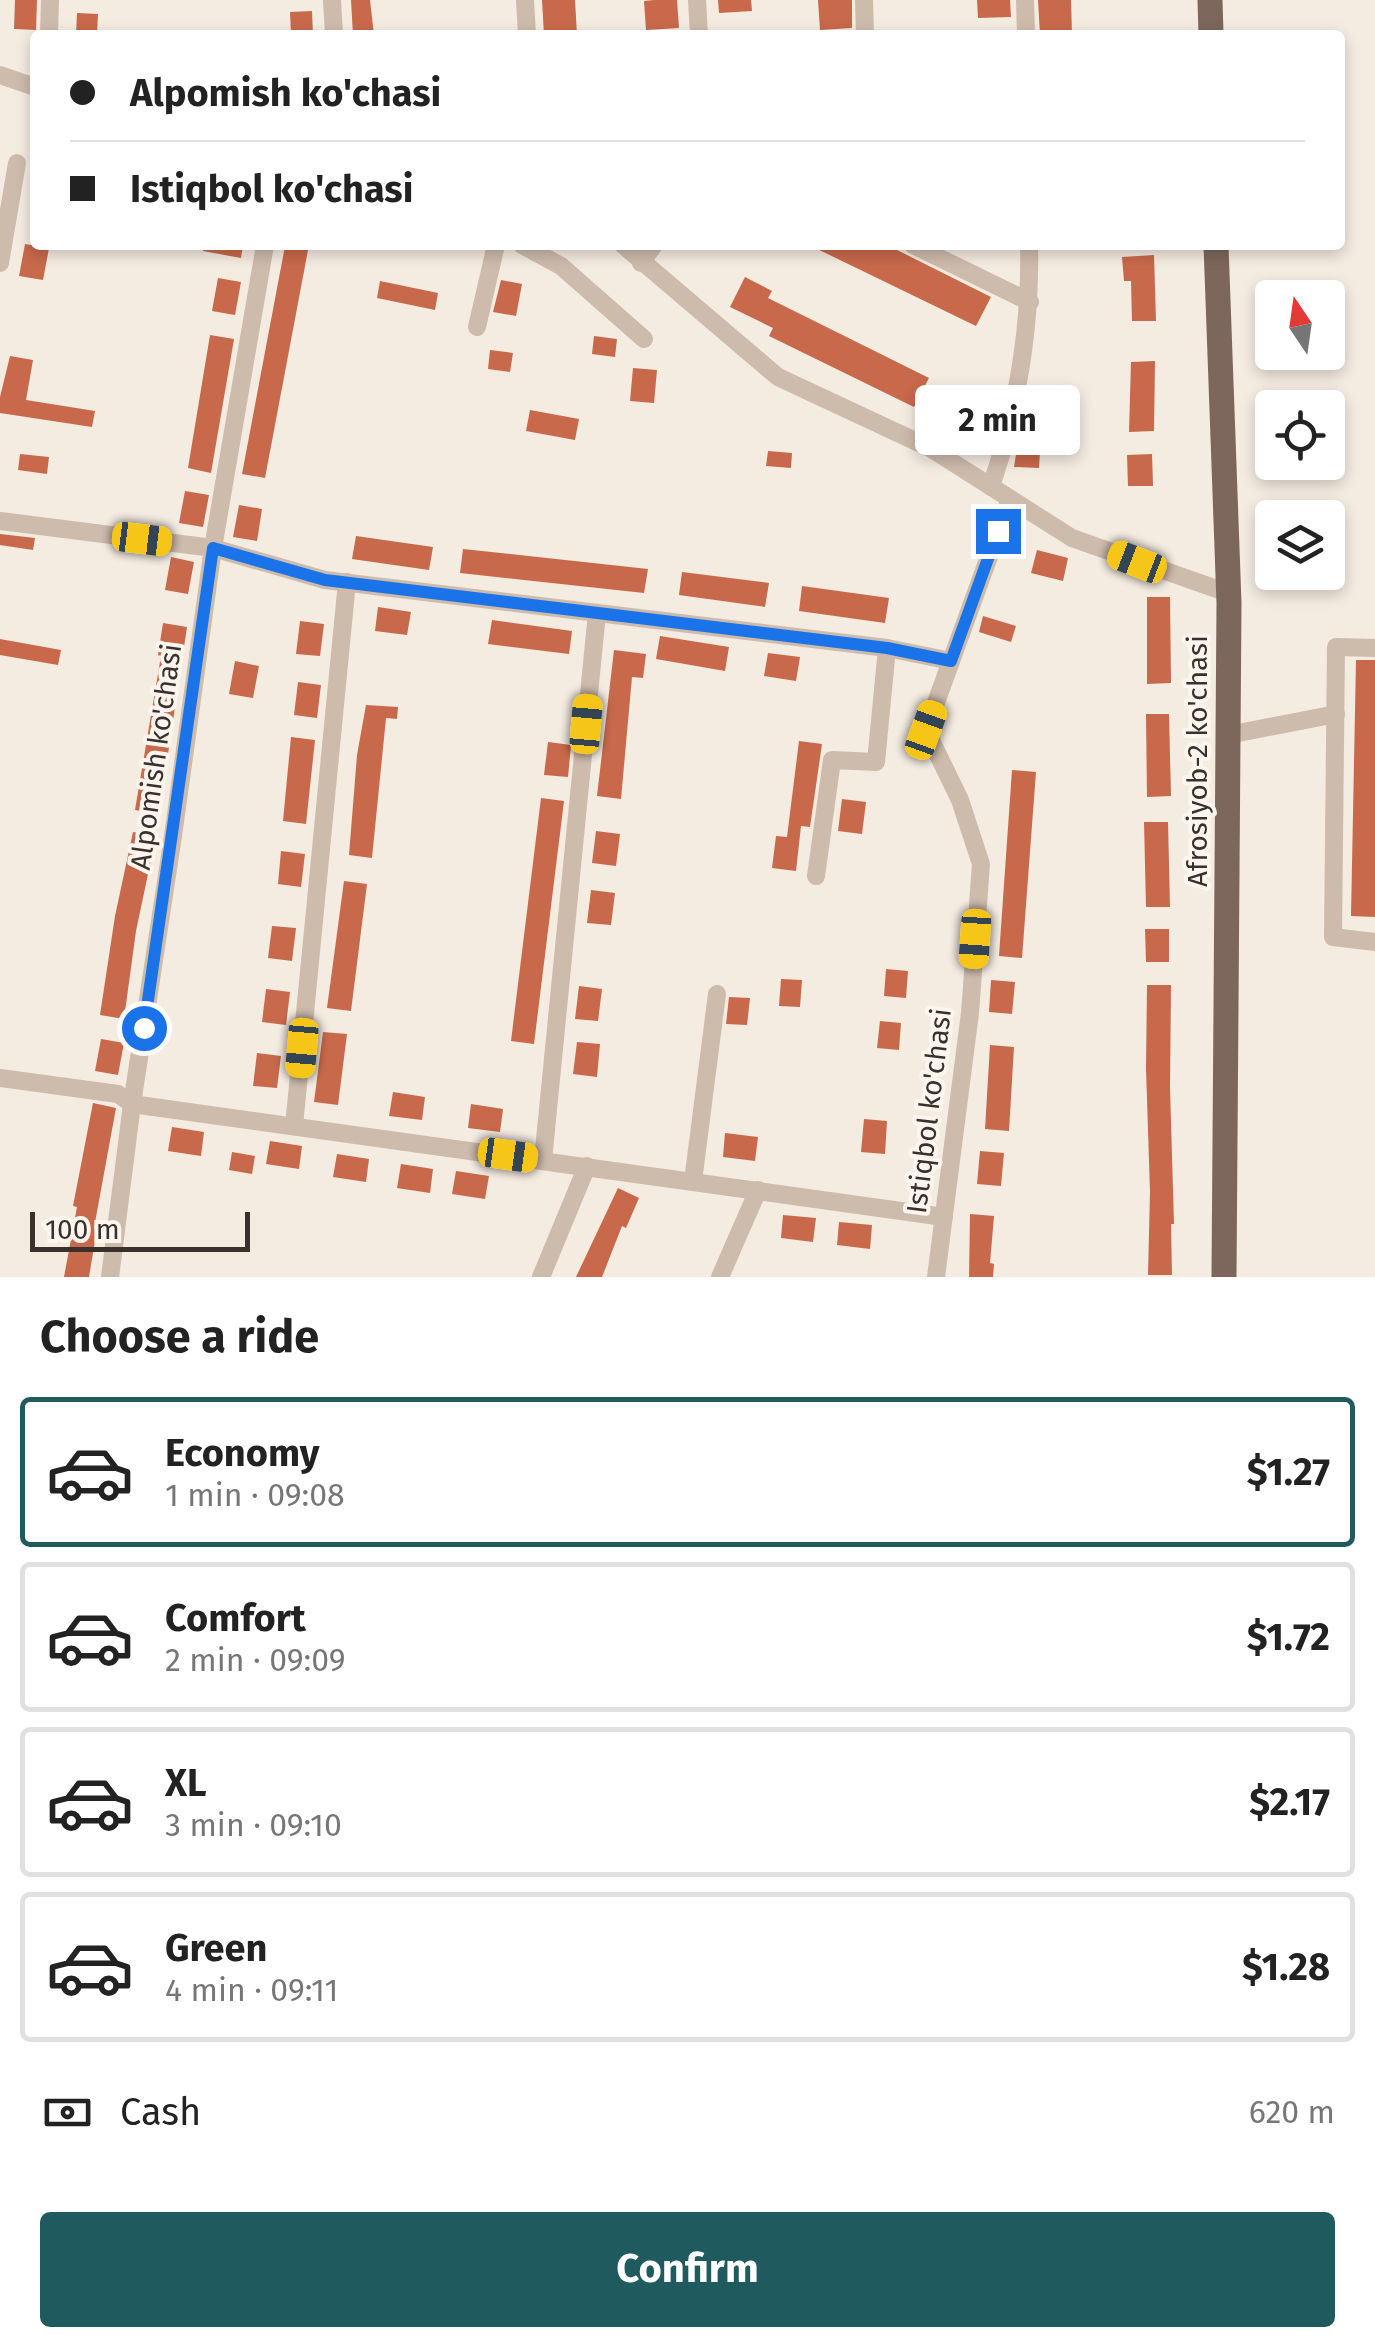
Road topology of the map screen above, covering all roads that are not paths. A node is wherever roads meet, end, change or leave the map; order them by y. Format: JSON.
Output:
{"nodes":[{"id":1,"x":50,"y":0,"type":"edge"},
{"id":2,"x":332,"y":0,"type":"edge"},
{"id":3,"x":525,"y":0,"type":"edge"},
{"id":4,"x":697,"y":0,"type":"edge"},
{"id":5,"x":864,"y":0,"type":"edge"},
{"id":6,"x":1025,"y":0,"type":"edge"},
{"id":7,"x":1210,"y":0,"type":"edge"},
{"id":8,"x":49,"y":30,"type":"edge"},
{"id":9,"x":334,"y":30,"type":"edge"},
{"id":10,"x":527,"y":30,"type":"edge"},
{"id":11,"x":699,"y":30,"type":"edge"},
{"id":12,"x":865,"y":30,"type":"edge"},
{"id":13,"x":1026,"y":30,"type":"edge"},
{"id":14,"x":1210,"y":30,"type":"edge"},
{"id":15,"x":0,"y":75,"type":"edge"},
{"id":16,"x":30,"y":85,"type":"edge"},
{"id":17,"x":17,"y":163,"type":"dead end"},
{"id":18,"x":264,"y":250,"type":"edge"},
{"id":19,"x":495,"y":250,"type":"edge"},
{"id":20,"x":532,"y":250,"type":"edge"},
{"id":21,"x":628,"y":250,"type":"edge"},
{"id":22,"x":650,"y":250,"type":"edge"},
{"id":23,"x":922,"y":250,"type":"edge"},
{"id":24,"x":1029,"y":250,"type":"edge"},
{"id":25,"x":1216,"y":250,"type":"edge"},
{"id":26,"x":0,"y":262,"type":"edge"},
{"id":27,"x":641,"y":263,"type":"junction"},
{"id":28,"x":1030,"y":302,"type":"junction"},
{"id":29,"x":477,"y":328,"type":"dead end"},
{"id":30,"x":644,"y":339,"type":"dead end"},
{"id":31,"x":991,"y":487,"type":"junction"},
{"id":32,"x":1010,"y":499,"type":"junction"},
{"id":33,"x":0,"y":521,"type":"edge"},
{"id":34,"x":213,"y":548,"type":"junction"},
{"id":35,"x":347,"y":582,"type":"junction"},
{"id":36,"x":1228,"y":594,"type":"junction"},
{"id":37,"x":597,"y":613,"type":"junction"},
{"id":38,"x":887,"y":648,"type":"junction"},
{"id":39,"x":1375,"y":648,"type":"edge"},
{"id":40,"x":951,"y":661,"type":"junction"},
{"id":41,"x":1336,"y":714,"type":"junction"},
{"id":42,"x":1228,"y":735,"type":"junction"},
{"id":43,"x":816,"y":876,"type":"dead end"},
{"id":44,"x":1375,"y":942,"type":"edge"},
{"id":45,"x":717,"y":994,"type":"dead end"},
{"id":46,"x":0,"y":1078,"type":"edge"},
{"id":47,"x":132,"y":1104,"type":"junction"},
{"id":48,"x":294,"y":1126,"type":"junction"},
{"id":49,"x":543,"y":1160,"type":"junction"},
{"id":50,"x":587,"y":1166,"type":"junction"},
{"id":51,"x":693,"y":1181,"type":"junction"},
{"id":52,"x":758,"y":1190,"type":"junction"},
{"id":53,"x":944,"y":1217,"type":"junction"},
{"id":54,"x":110,"y":1277,"type":"edge"},
{"id":55,"x":541,"y":1277,"type":"edge"},
{"id":56,"x":720,"y":1277,"type":"edge"},
{"id":57,"x":936,"y":1277,"type":"edge"},
{"id":58,"x":1224,"y":1277,"type":"edge"}],
"edges":[{"from":1,"to":8,"type":"street"},
{"from":2,"to":9,"type":"street"},
{"from":3,"to":10,"type":"street"},
{"from":4,"to":11,"type":"street"},
{"from":5,"to":12,"type":"street"},
{"from":6,"to":13,"type":"street"},
{"from":7,"to":14,"type":"main road"},
{"from":15,"to":16,"type":"street"},
{"from":17,"to":26,"type":"street"},
{"from":18,"to":34,"type":"street","name":"Alpomish ko'chasi"},
{"from":19,"to":29,"type":"street"},
{"from":20,"to":30,"type":"street"},
{"from":21,"to":27,"type":"street"},
{"from":22,"to":27,"type":"street"},
{"from":23,"to":28,"type":"street"},
{"from":24,"to":28,"type":"street"},
{"from":25,"to":36,"type":"main road","name":"Afrosiyob-2 ko'chasi"},
{"from":27,"to":31,"type":"street"},
{"from":28,"to":31,"type":"street"},
{"from":31,"to":32,"type":"street"},
{"from":32,"to":36,"type":"street"},
{"from":32,"to":40,"type":"street","name":"Istiqbol ko'chasi"},
{"from":33,"to":34,"type":"street"},
{"from":34,"to":35,"type":"street"},
{"from":34,"to":47,"type":"street","name":"Alpomish ko'chasi"},
{"from":35,"to":37,"type":"street"},
{"from":35,"to":48,"type":"street"},
{"from":36,"to":42,"type":"main road","name":"Afrosiyob-2 ko'chasi"},
{"from":37,"to":38,"type":"street"},
{"from":37,"to":49,"type":"street"},
{"from":38,"to":40,"type":"street"},
{"from":38,"to":43,"type":"street"},
{"from":39,"to":41,"type":"street"},
{"from":40,"to":53,"type":"street","name":"Istiqbol ko'chasi"},
{"from":41,"to":42,"type":"street"},
{"from":41,"to":44,"type":"street"},
{"from":42,"to":58,"type":"main road","name":"Afrosiyob-2 ko'chasi"},
{"from":45,"to":51,"type":"street"},
{"from":46,"to":47,"type":"street"},
{"from":47,"to":48,"type":"street"},
{"from":47,"to":54,"type":"street","name":"Alpomish ko'chasi"},
{"from":48,"to":49,"type":"street"},
{"from":49,"to":50,"type":"street"},
{"from":50,"to":51,"type":"street"},
{"from":50,"to":55,"type":"street"},
{"from":51,"to":52,"type":"street"},
{"from":52,"to":53,"type":"street"},
{"from":52,"to":56,"type":"street"},
{"from":53,"to":57,"type":"street","name":"Istiqbol ko'chasi"}]}
